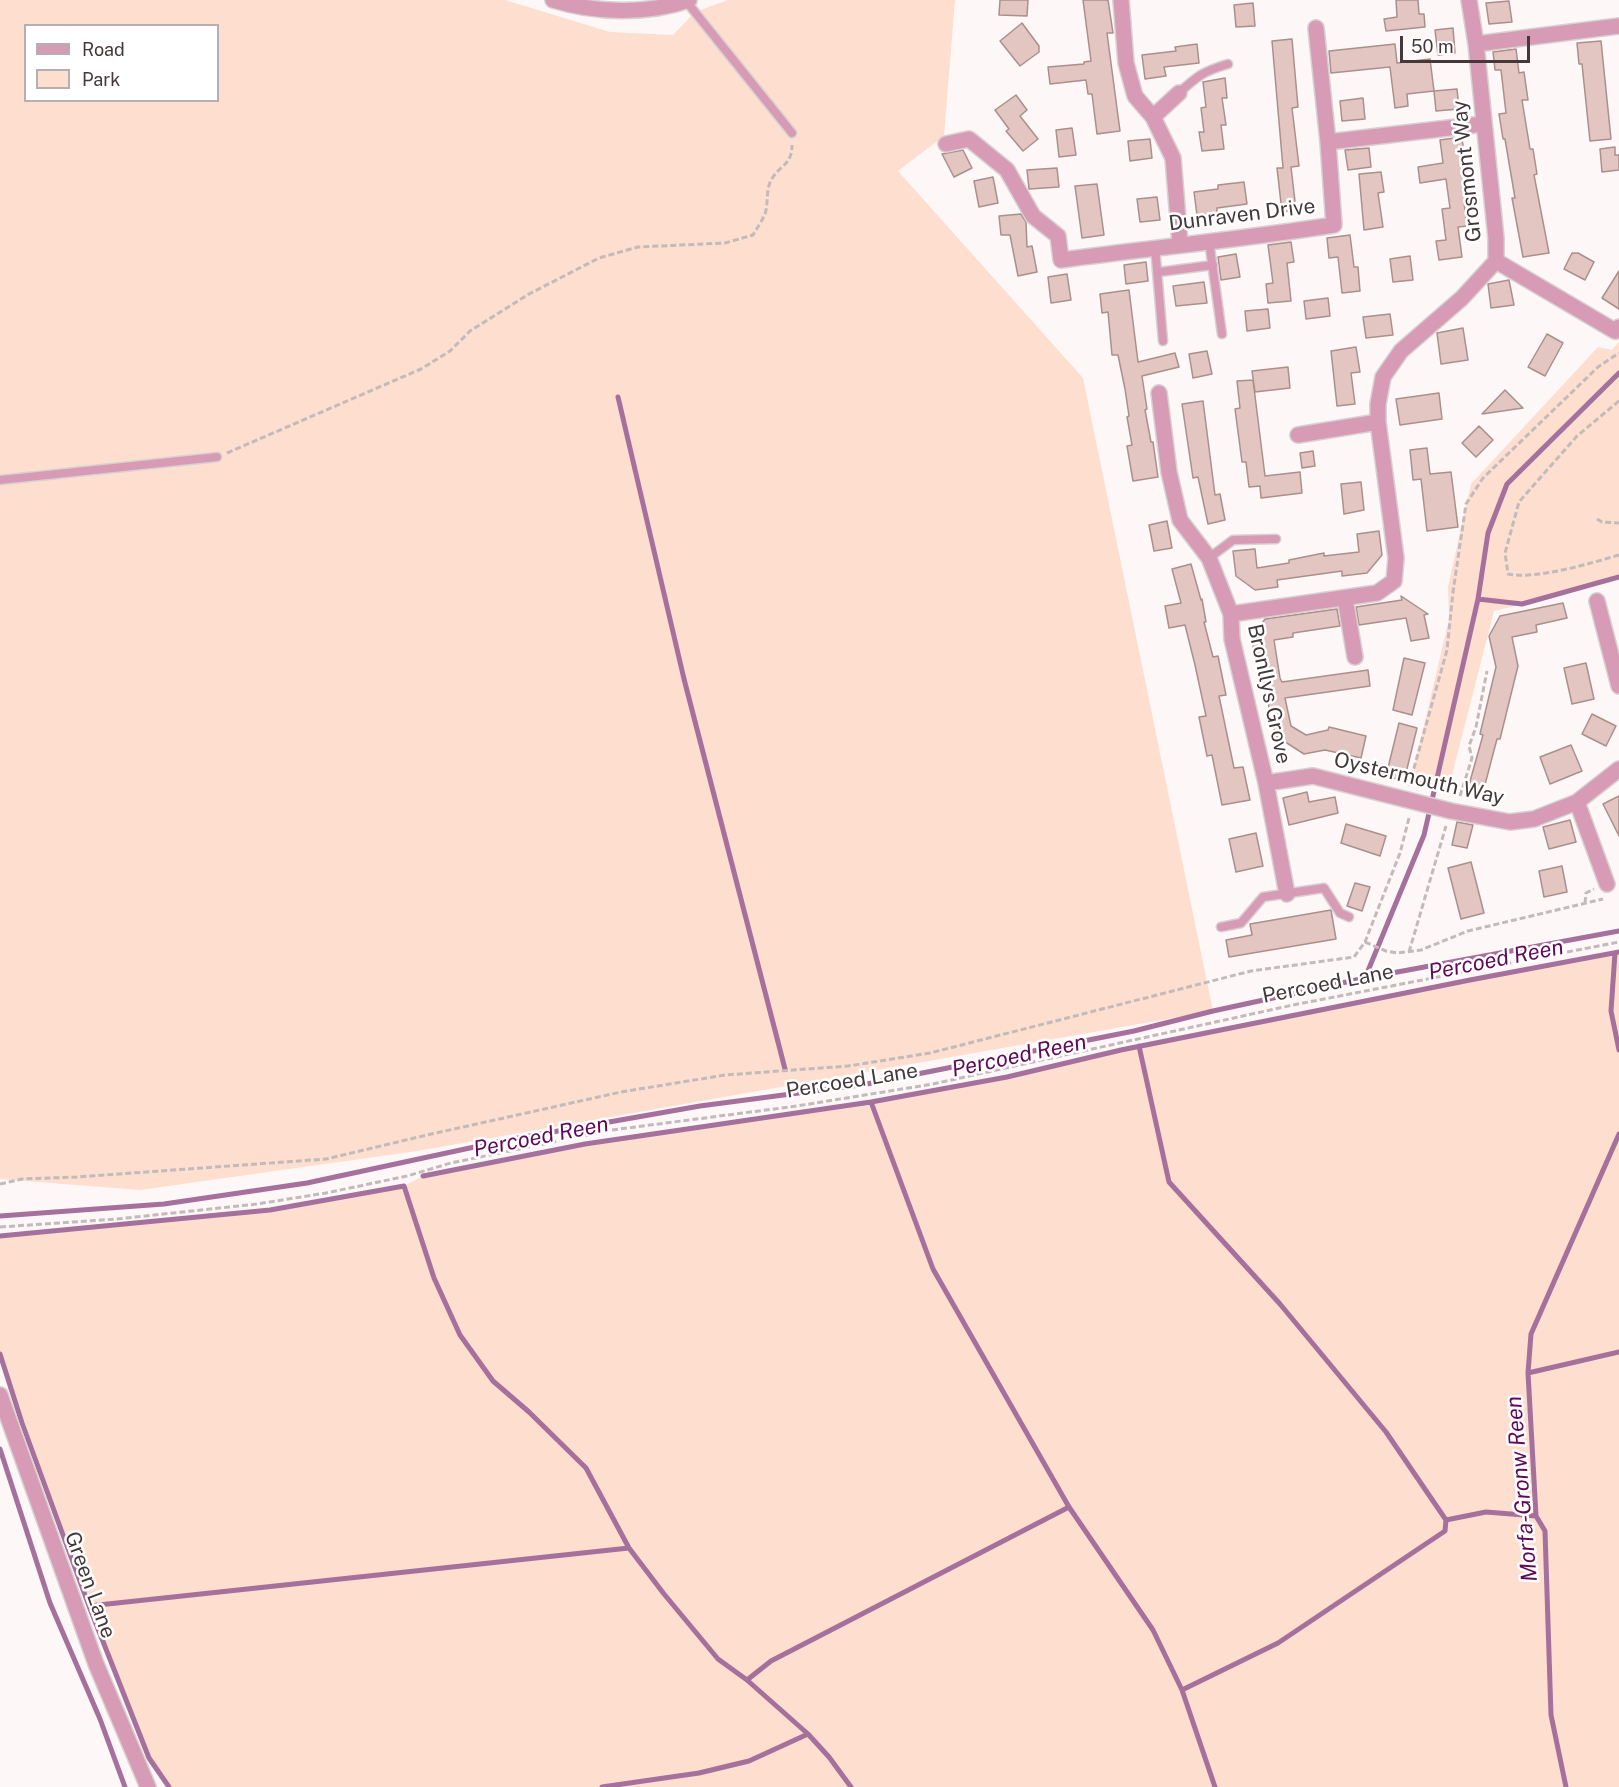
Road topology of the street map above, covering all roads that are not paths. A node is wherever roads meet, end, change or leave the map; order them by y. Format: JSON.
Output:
{"nodes":[{"id":1,"x":553,"y":0,"type":"edge"},
{"id":2,"x":1121,"y":0,"type":"edge"},
{"id":3,"x":1469,"y":0,"type":"edge"},
{"id":4,"x":687,"y":1,"type":"edge"},
{"id":5,"x":1619,"y":26,"type":"edge"},
{"id":6,"x":1316,"y":28,"type":"dead end"},
{"id":7,"x":1476,"y":44,"type":"junction"},
{"id":8,"x":1228,"y":64,"type":"dead end"},
{"id":9,"x":1179,"y":93,"type":"joint"},
{"id":10,"x":1153,"y":117,"type":"junction"},
{"id":11,"x":1483,"y":124,"type":"junction"},
{"id":12,"x":792,"y":133,"type":"road end"},
{"id":13,"x":1328,"y":142,"type":"junction"},
{"id":14,"x":946,"y":144,"type":"dead end"},
{"id":15,"x":1209,"y":241,"type":"junction"},
{"id":16,"x":1180,"y":244,"type":"junction"},
{"id":17,"x":1155,"y":248,"type":"junction"},
{"id":18,"x":1496,"y":261,"type":"junction"},
{"id":19,"x":1213,"y":265,"type":"junction"},
{"id":20,"x":1159,"y":272,"type":"junction"},
{"id":21,"x":1619,"y":327,"type":"edge"},
{"id":22,"x":1222,"y":334,"type":"dead end"},
{"id":23,"x":1163,"y":341,"type":"dead end"},
{"id":24,"x":1159,"y":393,"type":"dead end"},
{"id":25,"x":1377,"y":422,"type":"junction"},
{"id":26,"x":1298,"y":435,"type":"dead end"},
{"id":27,"x":217,"y":457,"type":"road end"},
{"id":28,"x":0,"y":480,"type":"edge"},
{"id":29,"x":1276,"y":539,"type":"dead end"},
{"id":30,"x":1209,"y":558,"type":"junction"},
{"id":31,"x":1345,"y":598,"type":"junction"},
{"id":32,"x":1597,"y":601,"type":"dead end"},
{"id":33,"x":1231,"y":614,"type":"junction"},
{"id":34,"x":1355,"y":657,"type":"dead end"},
{"id":35,"x":1619,"y":686,"type":"edge"},
{"id":36,"x":1619,"y":769,"type":"edge"},
{"id":37,"x":1266,"y":783,"type":"junction"},
{"id":38,"x":1577,"y":802,"type":"junction"},
{"id":39,"x":1609,"y":890,"type":"road end"},
{"id":40,"x":1287,"y":894,"type":"junction"},
{"id":41,"x":1350,"y":917,"type":"dead end"},
{"id":42,"x":1221,"y":927,"type":"dead end"},
{"id":43,"x":0,"y":1395,"type":"edge"},
{"id":44,"x":148,"y":1787,"type":"edge"}],
"edges":[{"from":1,"to":4,"type":"street"},
{"from":2,"to":10,"type":"street"},
{"from":3,"to":7,"type":"street","name":"Grosmont Way"},
{"from":4,"to":12,"type":"lane"},
{"from":5,"to":7,"type":"street"},
{"from":6,"to":13,"type":"street"},
{"from":7,"to":11,"type":"street","name":"Grosmont Way"},
{"from":8,"to":9,"type":"lane"},
{"from":9,"to":10,"type":"street"},
{"from":10,"to":16,"type":"street"},
{"from":11,"to":13,"type":"street"},
{"from":11,"to":18,"type":"street","name":"Grosmont Way"},
{"from":13,"to":15,"type":"street","name":"Dunraven Drive"},
{"from":14,"to":17,"type":"street","name":"Dunraven Drive"},
{"from":15,"to":16,"type":"street","name":"Dunraven Drive"},
{"from":15,"to":19,"type":"lane"},
{"from":16,"to":17,"type":"street","name":"Dunraven Drive"},
{"from":17,"to":20,"type":"lane"},
{"from":18,"to":21,"type":"street"},
{"from":18,"to":25,"type":"street","name":"Grosmont Way"},
{"from":19,"to":20,"type":"lane"},
{"from":19,"to":22,"type":"lane"},
{"from":20,"to":23,"type":"lane"},
{"from":24,"to":30,"type":"street","name":"Bronllys Grove"},
{"from":25,"to":26,"type":"street"},
{"from":25,"to":31,"type":"street","name":"Grosmont Way"},
{"from":27,"to":28,"type":"lane"},
{"from":29,"to":30,"type":"lane"},
{"from":30,"to":33,"type":"street","name":"Bronllys Grove"},
{"from":31,"to":33,"type":"street","name":"Grosmont Way"},
{"from":31,"to":34,"type":"street"},
{"from":32,"to":35,"type":"street"},
{"from":33,"to":37,"type":"street","name":"Bronllys Grove"},
{"from":36,"to":38,"type":"street","name":"Oystermouth Way"},
{"from":37,"to":38,"type":"street","name":"Oystermouth Way"},
{"from":37,"to":40,"type":"street","name":"Bronllys Grove"},
{"from":38,"to":39,"type":"street"},
{"from":40,"to":41,"type":"lane"},
{"from":40,"to":42,"type":"lane"},
{"from":43,"to":44,"type":"street","name":"Green Lane"}]}
